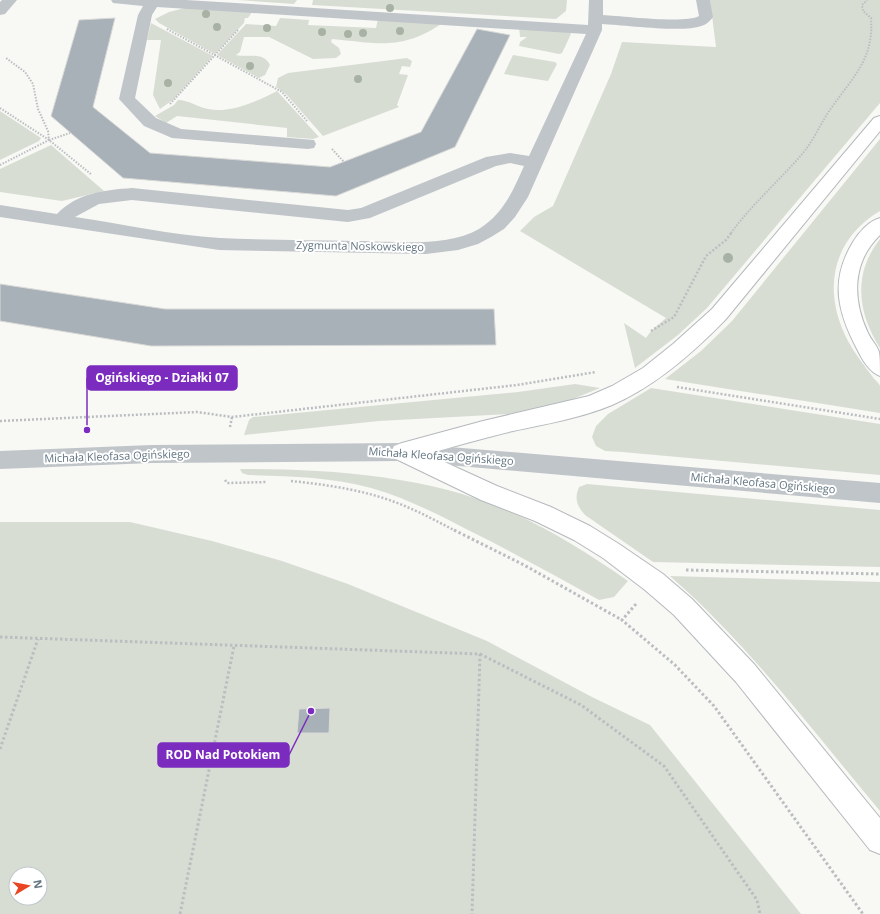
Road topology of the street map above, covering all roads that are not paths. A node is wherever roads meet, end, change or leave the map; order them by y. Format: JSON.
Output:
{"nodes":[{"id":1,"x":10,"y":0,"type":"edge"},
{"id":2,"x":118,"y":0,"type":"edge"},
{"id":3,"x":596,"y":0,"type":"edge"},
{"id":4,"x":703,"y":0,"type":"edge"},
{"id":5,"x":171,"y":2,"type":"edge"},
{"id":6,"x":149,"y":9,"type":"junction"},
{"id":7,"x":0,"y":11,"type":"edge"},
{"id":8,"x":596,"y":25,"type":"junction"},
{"id":9,"x":880,"y":121,"type":"edge"},
{"id":10,"x":308,"y":144,"type":"dead end"},
{"id":11,"x":535,"y":163,"type":"junction"},
{"id":12,"x":0,"y":211,"type":"edge"},
{"id":13,"x":62,"y":220,"type":"junction"},
{"id":14,"x":880,"y":224,"type":"edge"},
{"id":15,"x":880,"y":368,"type":"edge"},
{"id":16,"x":402,"y":452,"type":"junction"},
{"id":17,"x":0,"y":460,"type":"edge"},
{"id":18,"x":880,"y":493,"type":"edge"},
{"id":19,"x":880,"y":840,"type":"edge"}],
"edges":[{"from":1,"to":7,"type":"street"},
{"from":2,"to":6,"type":"street"},
{"from":3,"to":8,"type":"street","name":"Zygmunta Noskowskiego"},
{"from":4,"to":8,"type":"street"},
{"from":5,"to":6,"type":"street"},
{"from":5,"to":8,"type":"street"},
{"from":6,"to":10,"type":"street"},
{"from":8,"to":11,"type":"street","name":"Zygmunta Noskowskiego"},
{"from":9,"to":16,"type":"main road"},
{"from":11,"to":13,"type":"street"},
{"from":11,"to":13,"type":"street","name":"Zygmunta Noskowskiego"},
{"from":12,"to":13,"type":"street","name":"Zygmunta Noskowskiego"},
{"from":14,"to":15,"type":"main road"},
{"from":16,"to":17,"type":"street","name":"Michała Kleofasa Ogińskiego"},
{"from":16,"to":18,"type":"street","name":"Michała Kleofasa Ogińskiego"},
{"from":16,"to":19,"type":"main road"}]}
